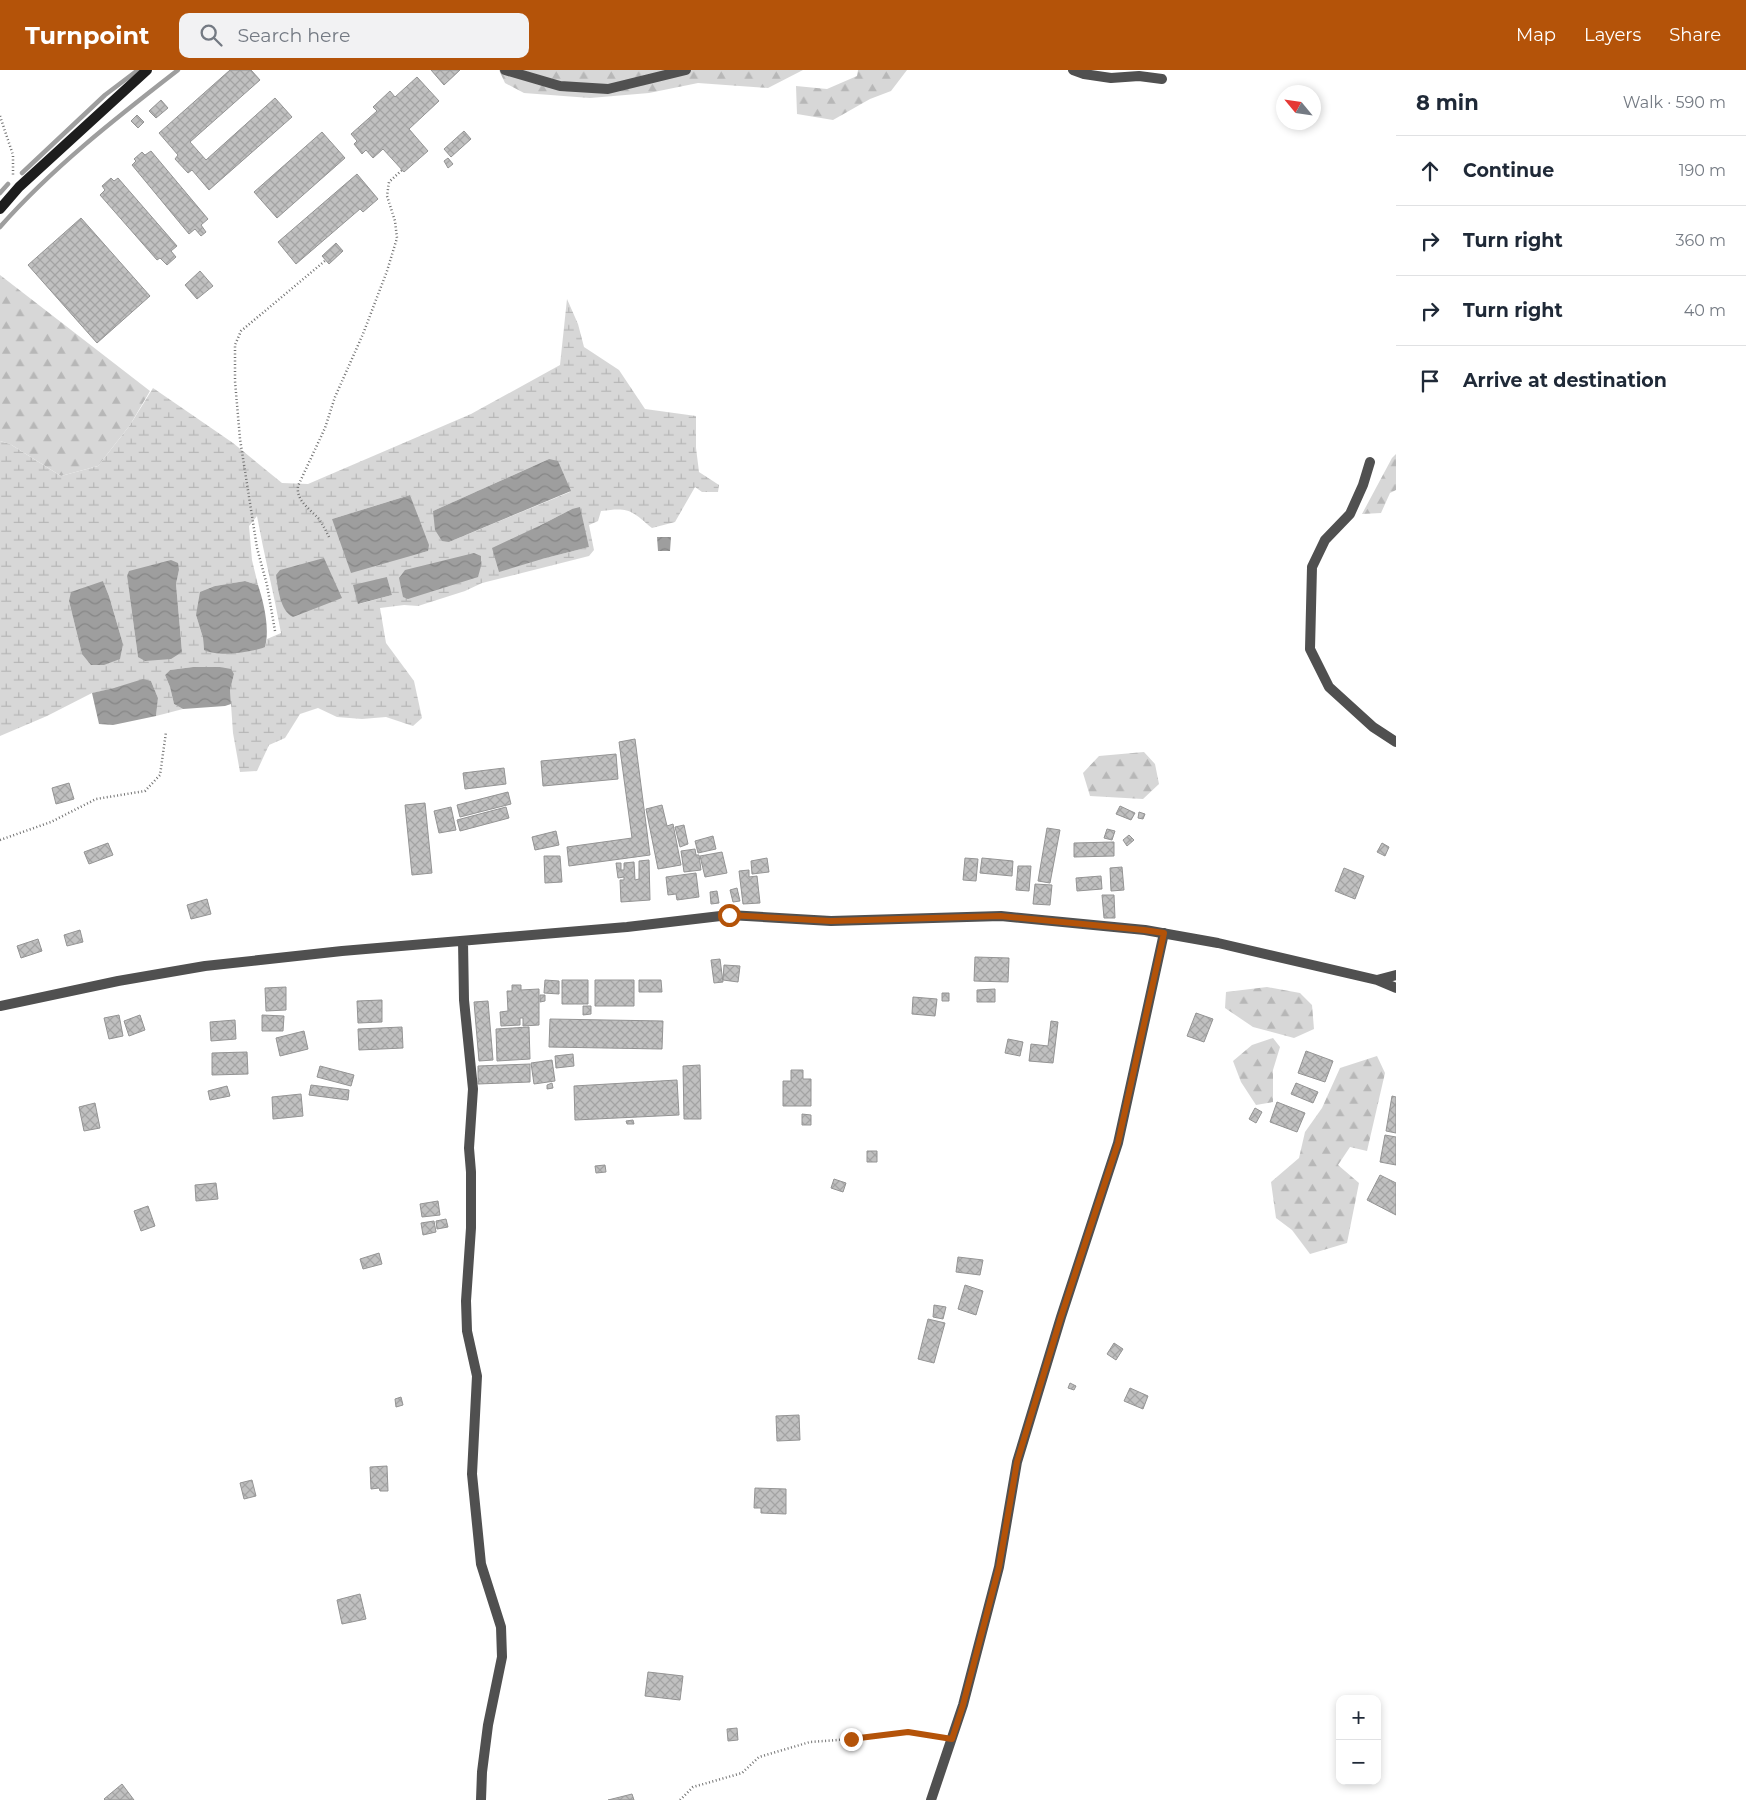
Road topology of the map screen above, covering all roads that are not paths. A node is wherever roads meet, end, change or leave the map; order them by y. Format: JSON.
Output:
{"nodes":[{"id":1,"x":147,"y":70,"type":"edge"},
{"id":2,"x":505,"y":70,"type":"edge"},
{"id":3,"x":686,"y":70,"type":"edge"},
{"id":4,"x":1073,"y":70,"type":"edge"},
{"id":5,"x":1162,"y":80,"type":"dead end"},
{"id":6,"x":0,"y":209,"type":"edge"},
{"id":7,"x":1370,"y":462,"type":"dead end"},
{"id":8,"x":1396,"y":742,"type":"edge"},
{"id":9,"x":1164,"y":933,"type":"junction"},
{"id":10,"x":463,"y":941,"type":"junction"},
{"id":11,"x":1396,"y":975,"type":"edge"},
{"id":12,"x":1377,"y":980,"type":"junction"},
{"id":13,"x":1396,"y":988,"type":"edge"},
{"id":14,"x":0,"y":1006,"type":"edge"},
{"id":15,"x":481,"y":1800,"type":"edge"},
{"id":16,"x":931,"y":1800,"type":"edge"}],
"edges":[{"from":1,"to":6,"type":"main road"},
{"from":2,"to":3,"type":"street"},
{"from":4,"to":5,"type":"street"},
{"from":7,"to":8,"type":"street"},
{"from":9,"to":10,"type":"street"},
{"from":9,"to":12,"type":"street"},
{"from":9,"to":16,"type":"street"},
{"from":10,"to":14,"type":"street"},
{"from":10,"to":15,"type":"street"},
{"from":11,"to":12,"type":"street"},
{"from":12,"to":13,"type":"street"}]}
